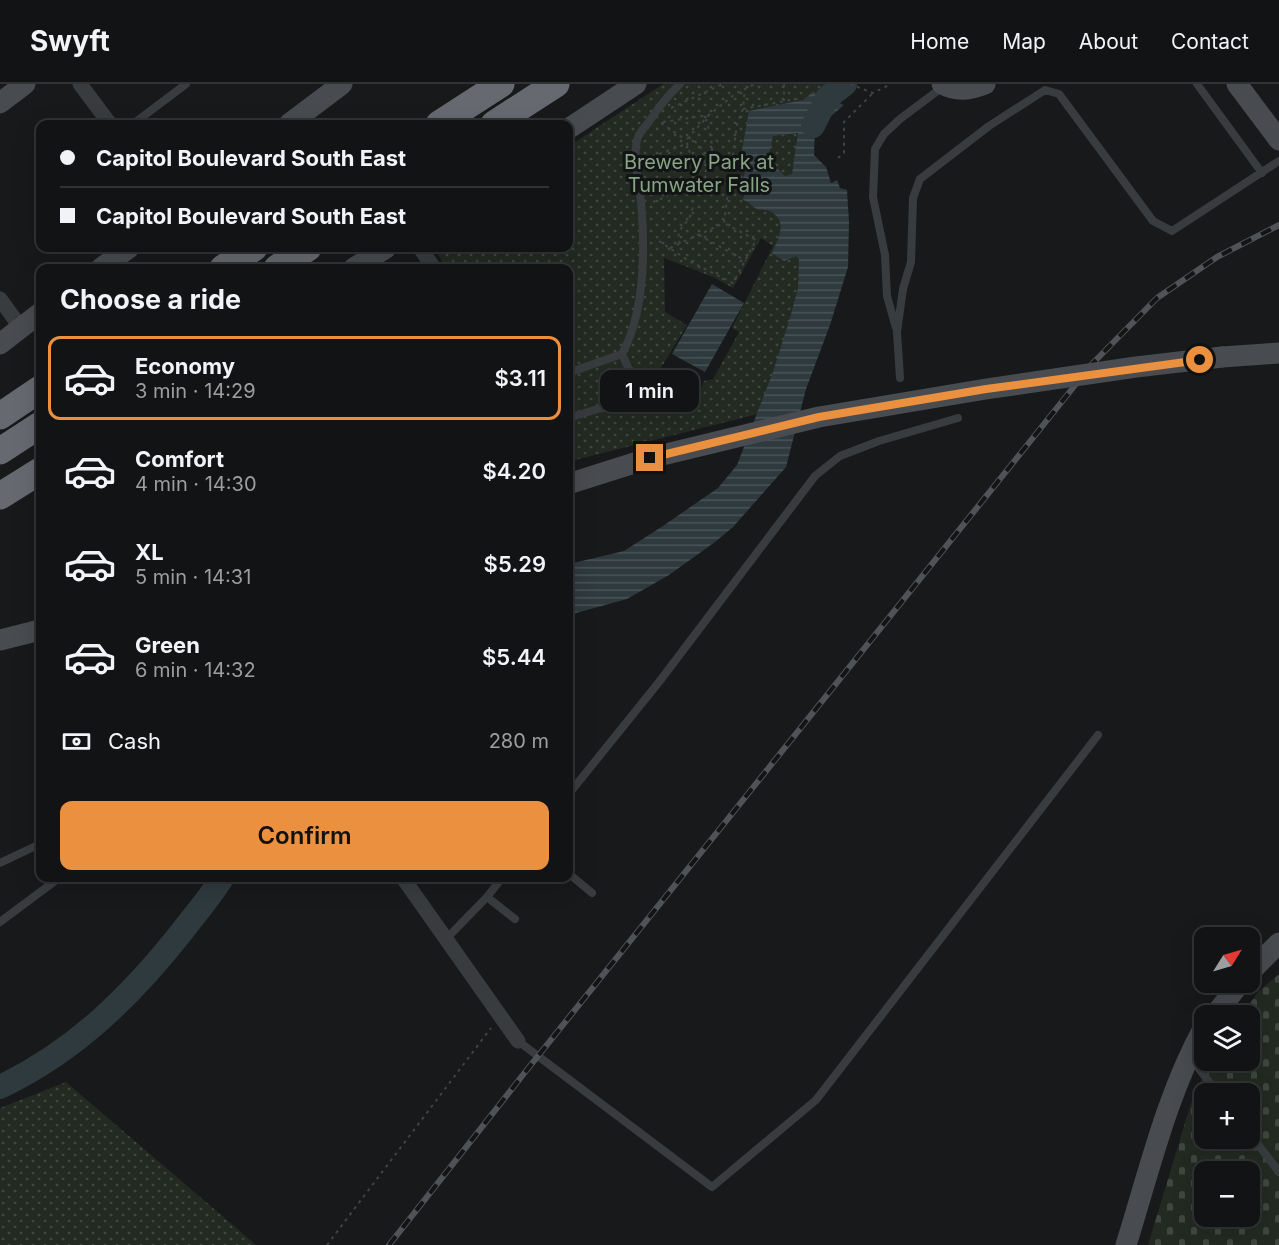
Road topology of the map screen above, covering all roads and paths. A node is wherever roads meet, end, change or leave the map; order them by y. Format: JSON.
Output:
{"nodes":[{"id":1,"x":26,"y":84,"type":"edge"},
{"id":2,"x":80,"y":84,"type":"edge"},
{"id":3,"x":186,"y":84,"type":"edge"},
{"id":4,"x":481,"y":84,"type":"edge"},
{"id":5,"x":501,"y":84,"type":"edge"},
{"id":6,"x":555,"y":84,"type":"edge"},
{"id":7,"x":636,"y":84,"type":"edge"},
{"id":8,"x":680,"y":84,"type":"edge"},
{"id":9,"x":723,"y":84,"type":"edge"},
{"id":10,"x":755,"y":84,"type":"edge"},
{"id":11,"x":784,"y":84,"type":"edge"},
{"id":12,"x":850,"y":84,"type":"edge"},
{"id":13,"x":891,"y":84,"type":"edge"},
{"id":14,"x":985,"y":84,"type":"edge"},
{"id":15,"x":1197,"y":84,"type":"edge"},
{"id":16,"x":1237,"y":84,"type":"edge"},
{"id":17,"x":944,"y":85,"type":"edge"},
{"id":18,"x":330,"y":88,"type":"edge"},
{"id":19,"x":746,"y":88,"type":"junction"},
{"id":20,"x":873,"y":93,"type":"junction"},
{"id":21,"x":801,"y":98,"type":"dead end"},
{"id":22,"x":784,"y":101,"type":"junction"},
{"id":23,"x":0,"y":103,"type":"edge"},
{"id":24,"x":743,"y":109,"type":"junction"},
{"id":25,"x":654,"y":114,"type":"junction"},
{"id":26,"x":709,"y":115,"type":"junction"},
{"id":27,"x":706,"y":119,"type":"junction"},
{"id":28,"x":107,"y":120,"type":"edge"},
{"id":29,"x":137,"y":120,"type":"edge"},
{"id":30,"x":294,"y":120,"type":"edge"},
{"id":31,"x":428,"y":120,"type":"edge"},
{"id":32,"x":445,"y":120,"type":"edge"},
{"id":33,"x":500,"y":120,"type":"edge"},
{"id":34,"x":573,"y":126,"type":"edge"},
{"id":35,"x":688,"y":136,"type":"junction"},
{"id":36,"x":1279,"y":140,"type":"edge"},
{"id":37,"x":686,"y":142,"type":"junction"},
{"id":38,"x":838,"y":158,"type":"dead end"},
{"id":39,"x":645,"y":159,"type":"dead end"},
{"id":40,"x":692,"y":160,"type":"dead end"},
{"id":41,"x":1279,"y":161,"type":"edge"},
{"id":42,"x":1262,"y":173,"type":"junction"},
{"id":43,"x":668,"y":196,"type":"dead end"},
{"id":44,"x":691,"y":196,"type":"dead end"},
{"id":45,"x":653,"y":202,"type":"dead end"},
{"id":46,"x":724,"y":223,"type":"junction"},
{"id":47,"x":699,"y":235,"type":"junction"},
{"id":48,"x":659,"y":241,"type":"dead end"},
{"id":49,"x":680,"y":244,"type":"junction"},
{"id":50,"x":670,"y":248,"type":"junction"},
{"id":51,"x":123,"y":252,"type":"edge"},
{"id":52,"x":248,"y":252,"type":"edge"},
{"id":53,"x":302,"y":252,"type":"edge"},
{"id":54,"x":380,"y":252,"type":"edge"},
{"id":55,"x":746,"y":261,"type":"junction"},
{"id":56,"x":107,"y":264,"type":"edge"},
{"id":57,"x":229,"y":264,"type":"edge"},
{"id":58,"x":283,"y":264,"type":"edge"},
{"id":59,"x":361,"y":264,"type":"edge"},
{"id":60,"x":0,"y":299,"type":"edge"},
{"id":61,"x":36,"y":316,"type":"edge"},
{"id":62,"x":21,"y":328,"type":"junction"},
{"id":63,"x":897,"y":332,"type":"junction"},
{"id":64,"x":0,"y":344,"type":"edge"},
{"id":65,"x":1279,"y":353,"type":"edge"},
{"id":66,"x":622,"y":354,"type":"junction"},
{"id":67,"x":573,"y":371,"type":"edge"},
{"id":68,"x":900,"y":378,"type":"dead end"},
{"id":69,"x":36,"y":392,"type":"edge"},
{"id":70,"x":0,"y":416,"type":"edge"},
{"id":71,"x":573,"y":417,"type":"edge"},
{"id":72,"x":958,"y":418,"type":"dead end"},
{"id":73,"x":36,"y":427,"type":"edge"},
{"id":74,"x":0,"y":451,"type":"edge"},
{"id":75,"x":36,"y":474,"type":"edge"},
{"id":76,"x":573,"y":483,"type":"edge"},
{"id":77,"x":0,"y":496,"type":"edge"},
{"id":78,"x":36,"y":631,"type":"edge"},
{"id":79,"x":0,"y":640,"type":"edge"},
{"id":80,"x":1098,"y":735,"type":"dead end"},
{"id":81,"x":573,"y":789,"type":"edge"},
{"id":82,"x":36,"y":846,"type":"edge"},
{"id":83,"x":0,"y":863,"type":"edge"},
{"id":84,"x":573,"y":877,"type":"edge"},
{"id":85,"x":54,"y":882,"type":"edge"},
{"id":86,"x":407,"y":882,"type":"edge"},
{"id":87,"x":499,"y":882,"type":"edge"},
{"id":88,"x":592,"y":893,"type":"dead end"},
{"id":89,"x":487,"y":897,"type":"junction"},
{"id":90,"x":515,"y":919,"type":"dead end"},
{"id":91,"x":0,"y":922,"type":"edge"},
{"id":92,"x":446,"y":939,"type":"junction"},
{"id":93,"x":1279,"y":944,"type":"edge"},
{"id":94,"x":1260,"y":962,"type":"edge"},
{"id":95,"x":1232,"y":993,"type":"edge"},
{"id":96,"x":490,"y":1002,"type":"junction"},
{"id":97,"x":1222,"y":1005,"type":"edge"},
{"id":98,"x":518,"y":1041,"type":"joint"},
{"id":99,"x":1194,"y":1050,"type":"edge"},
{"id":100,"x":1191,"y":1057,"type":"junction"},
{"id":101,"x":1210,"y":1083,"type":"edge"},
{"id":102,"x":1260,"y":1147,"type":"edge"},
{"id":103,"x":1279,"y":1172,"type":"edge"},
{"id":104,"x":327,"y":1245,"type":"edge"},
{"id":105,"x":1126,"y":1245,"type":"edge"}],
"edges":[{"from":1,"to":23,"type":"main road"},
{"from":2,"to":28,"type":"street"},
{"from":3,"to":29,"type":"lane"},
{"from":4,"to":31,"type":"highway"},
{"from":5,"to":32,"type":"highway"},
{"from":6,"to":33,"type":"highway"},
{"from":7,"to":34,"type":"main road"},
{"from":8,"to":25,"type":"lane"},
{"from":9,"to":25,"type":"path"},
{"from":10,"to":19,"type":"path"},
{"from":11,"to":22,"type":"path"},
{"from":12,"to":20,"type":"path"},
{"from":13,"to":20,"type":"path"},
{"from":14,"to":17,"type":"main road"},
{"from":15,"to":42,"type":"lane"},
{"from":16,"to":36,"type":"main road"},
{"from":17,"to":63,"type":"lane"},
{"from":18,"to":30,"type":"main road"},
{"from":19,"to":24,"type":"path"},
{"from":19,"to":26,"type":"path"},
{"from":20,"to":38,"type":"path"},
{"from":21,"to":22,"type":"path"},
{"from":22,"to":24,"type":"path"},
{"from":24,"to":46,"type":"path"},
{"from":25,"to":66,"type":"lane"},
{"from":26,"to":27,"type":"path"},
{"from":26,"to":37,"type":"path"},
{"from":27,"to":35,"type":"path"},
{"from":27,"to":35,"type":"path"},
{"from":35,"to":37,"type":"path"},
{"from":37,"to":39,"type":"path"},
{"from":37,"to":40,"type":"path"},
{"from":41,"to":42,"type":"lane"},
{"from":42,"to":63,"type":"lane"},
{"from":43,"to":45,"type":"path"},
{"from":44,"to":49,"type":"path"},
{"from":46,"to":47,"type":"path"},
{"from":46,"to":55,"type":"path"},
{"from":47,"to":49,"type":"path"},
{"from":47,"to":55,"type":"path"},
{"from":48,"to":50,"type":"path"},
{"from":49,"to":50,"type":"path"},
{"from":50,"to":55,"type":"path"},
{"from":51,"to":56,"type":"main road"},
{"from":52,"to":57,"type":"highway"},
{"from":53,"to":58,"type":"highway"},
{"from":54,"to":59,"type":"main road"},
{"from":60,"to":62,"type":"street"},
{"from":61,"to":62,"type":"main road"},
{"from":62,"to":64,"type":"main road"},
{"from":63,"to":68,"type":"lane"},
{"from":65,"to":76,"type":"main road","bridge":true},
{"from":66,"to":67,"type":"lane"},
{"from":66,"to":71,"type":"lane"},
{"from":69,"to":70,"type":"highway"},
{"from":72,"to":81,"type":"lane"},
{"from":73,"to":74,"type":"highway"},
{"from":75,"to":77,"type":"highway"},
{"from":78,"to":79,"type":"main road"},
{"from":80,"to":98,"type":"lane"},
{"from":82,"to":83,"type":"lane"},
{"from":84,"to":88,"type":"lane"},
{"from":85,"to":91,"type":"lane"},
{"from":86,"to":92,"type":"street"},
{"from":87,"to":89,"type":"lane"},
{"from":89,"to":90,"type":"lane"},
{"from":89,"to":92,"type":"lane"},
{"from":92,"to":96,"type":"street"},
{"from":93,"to":94,"type":"main road"},
{"from":95,"to":97,"type":"main road"},
{"from":96,"to":98,"type":"street"},
{"from":96,"to":104,"type":"path"},
{"from":99,"to":100,"type":"main road"},
{"from":100,"to":101,"type":"lane"},
{"from":100,"to":105,"type":"main road"},
{"from":102,"to":103,"type":"lane"}]}
